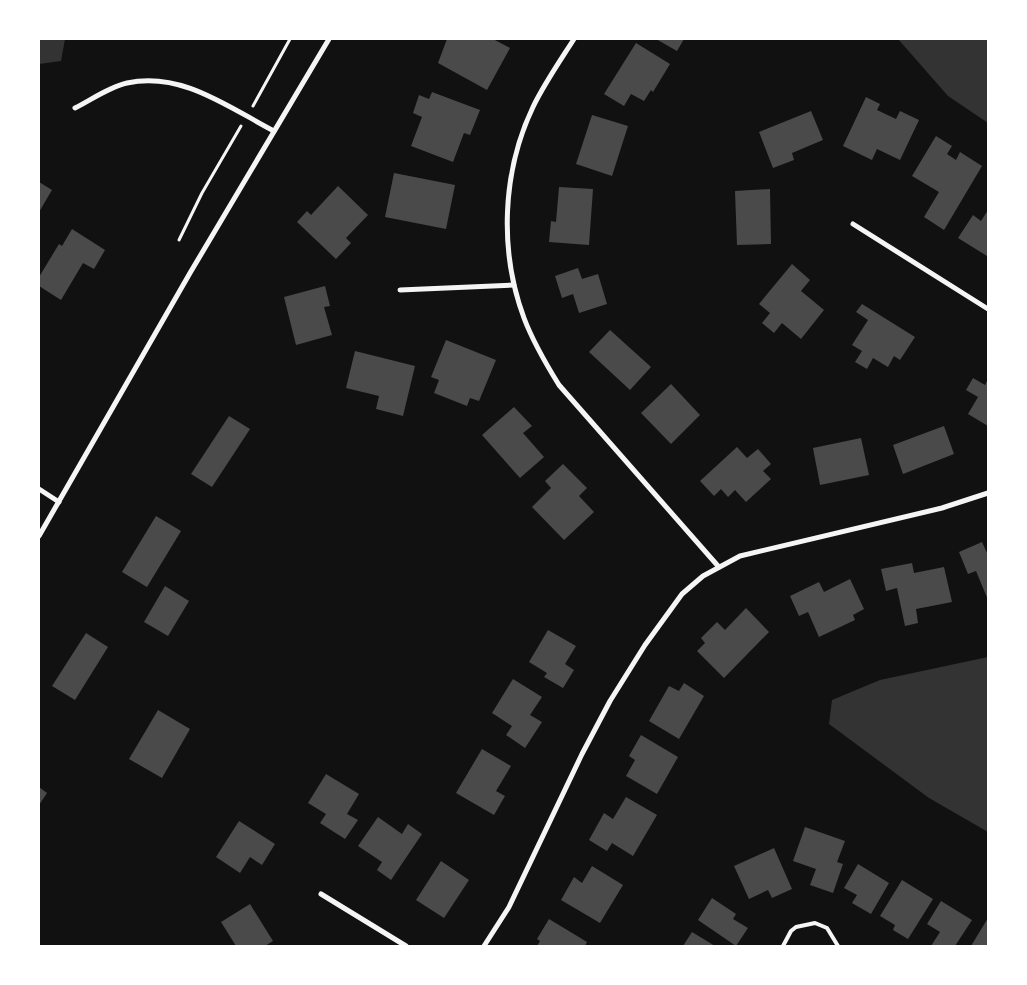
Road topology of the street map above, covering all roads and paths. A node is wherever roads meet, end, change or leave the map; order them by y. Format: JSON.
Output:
{"nodes":[{"id":1,"x":290,"y":39,"type":"edge"},
{"id":2,"x":329,"y":39,"type":"edge"},
{"id":3,"x":574,"y":39,"type":"edge"},
{"id":4,"x":74,"y":108,"type":"dead end"},
{"id":5,"x":246,"y":116,"type":"junction"},
{"id":6,"x":274,"y":131,"type":"junction"},
{"id":7,"x":853,"y":224,"type":"dead end"},
{"id":8,"x":179,"y":240,"type":"dead end"},
{"id":9,"x":514,"y":285,"type":"junction"},
{"id":10,"x":400,"y":290,"type":"dead end"},
{"id":11,"x":988,"y":309,"type":"edge"},
{"id":12,"x":39,"y":489,"type":"edge"},
{"id":13,"x":988,"y":493,"type":"edge"},
{"id":14,"x":59,"y":502,"type":"junction"},
{"id":15,"x":39,"y":536,"type":"edge"},
{"id":16,"x":718,"y":566,"type":"junction"},
{"id":17,"x":321,"y":894,"type":"dead end"},
{"id":18,"x":406,"y":946,"type":"edge"},
{"id":19,"x":484,"y":946,"type":"edge"},
{"id":20,"x":783,"y":946,"type":"edge"},
{"id":21,"x":838,"y":946,"type":"edge"}],
"edges":[{"from":1,"to":5,"type":"path"},
{"from":2,"to":6,"type":"street"},
{"from":3,"to":9,"type":"street"},
{"from":4,"to":5,"type":"street"},
{"from":5,"to":6,"type":"street"},
{"from":5,"to":8,"type":"path"},
{"from":6,"to":14,"type":"street"},
{"from":7,"to":11,"type":"street"},
{"from":9,"to":10,"type":"street"},
{"from":9,"to":16,"type":"street"},
{"from":12,"to":14,"type":"street"},
{"from":13,"to":16,"type":"street"},
{"from":14,"to":15,"type":"street"},
{"from":16,"to":19,"type":"street"},
{"from":17,"to":18,"type":"street"},
{"from":20,"to":21,"type":"lane"}]}
